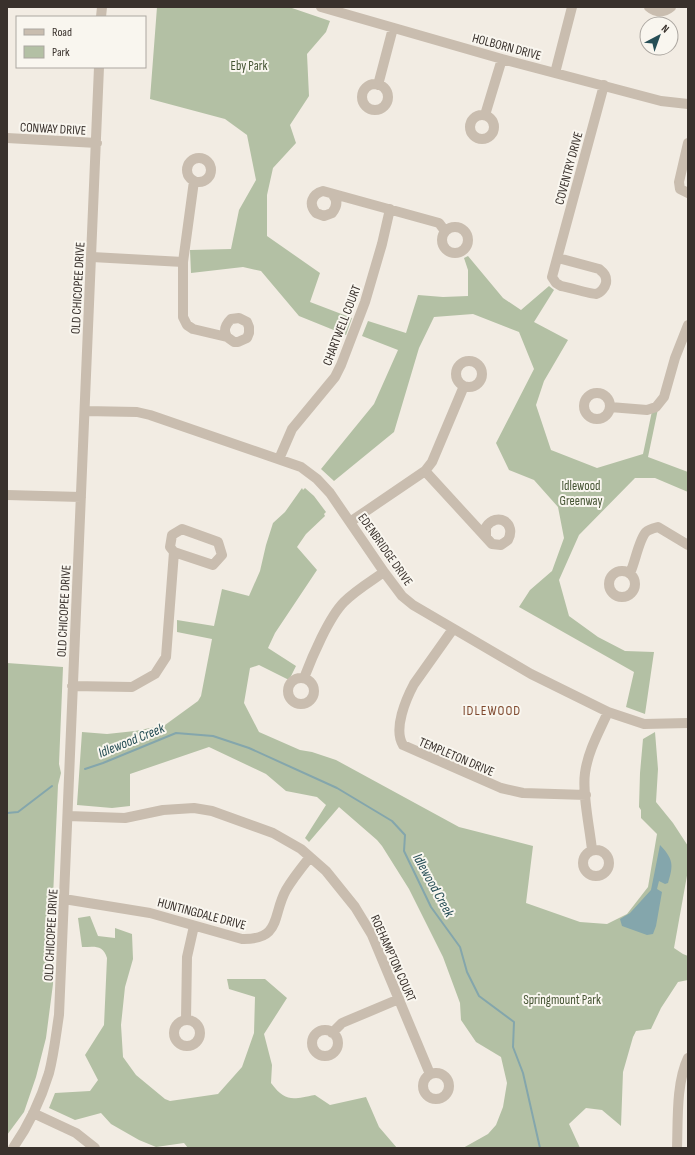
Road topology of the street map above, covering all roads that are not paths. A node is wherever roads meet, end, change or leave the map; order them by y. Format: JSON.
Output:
{"nodes":[{"id":1,"x":321,"y":7,"type":"edge"},
{"id":2,"x":572,"y":7,"type":"edge"},
{"id":3,"x":650,"y":7,"type":"edge"},
{"id":4,"x":671,"y":7,"type":"edge"},
{"id":5,"x":393,"y":28,"type":"junction"},
{"id":6,"x":502,"y":59,"type":"junction"},
{"id":7,"x":99,"y":68,"type":"edge"},
{"id":8,"x":555,"y":73,"type":"junction"},
{"id":9,"x":378,"y":85,"type":"dead end"},
{"id":10,"x":604,"y":85,"type":"junction"},
{"id":11,"x":688,"y":104,"type":"edge"},
{"id":12,"x":485,"y":115,"type":"dead end"},
{"id":13,"x":7,"y":138,"type":"edge"},
{"id":14,"x":97,"y":143,"type":"junction"},
{"id":15,"x":688,"y":143,"type":"edge"},
{"id":16,"x":194,"y":181,"type":"dead end"},
{"id":17,"x":688,"y":193,"type":"edge"},
{"id":18,"x":333,"y":195,"type":"dead end"},
{"id":19,"x":390,"y":209,"type":"junction"},
{"id":20,"x":445,"y":231,"type":"dead end"},
{"id":21,"x":92,"y":257,"type":"junction"},
{"id":22,"x":558,"y":258,"type":"junction"},
{"id":23,"x":183,"y":262,"type":"junction"},
{"id":24,"x":688,"y":325,"type":"edge"},
{"id":25,"x":227,"y":337,"type":"dead end"},
{"id":26,"x":464,"y":386,"type":"dead end"},
{"id":27,"x":610,"y":407,"type":"dead end"},
{"id":28,"x":85,"y":411,"type":"junction"},
{"id":29,"x":279,"y":459,"type":"junction"},
{"id":30,"x":425,"y":471,"type":"junction"},
{"id":31,"x":7,"y":495,"type":"edge"},
{"id":32,"x":81,"y":498,"type":"junction"},
{"id":33,"x":350,"y":522,"type":"junction"},
{"id":34,"x":486,"y":536,"type":"dead end"},
{"id":35,"x":688,"y":545,"type":"edge"},
{"id":36,"x":174,"y":552,"type":"junction"},
{"id":37,"x":384,"y":572,"type":"junction"},
{"id":38,"x":630,"y":573,"type":"dead end"},
{"id":39,"x":453,"y":629,"type":"junction"},
{"id":40,"x":304,"y":678,"type":"dead end"},
{"id":41,"x":72,"y":686,"type":"junction"},
{"id":42,"x":608,"y":712,"type":"junction"},
{"id":43,"x":688,"y":723,"type":"edge"},
{"id":44,"x":586,"y":795,"type":"junction"},
{"id":45,"x":68,"y":816,"type":"junction"},
{"id":46,"x":592,"y":850,"type":"dead end"},
{"id":47,"x":310,"y":857,"type":"junction"},
{"id":48,"x":64,"y":899,"type":"junction"},
{"id":49,"x":194,"y":926,"type":"junction"},
{"id":50,"x":399,"y":999,"type":"junction"},
{"id":51,"x":186,"y":1020,"type":"dead end"},
{"id":52,"x":332,"y":1033,"type":"dead end"},
{"id":53,"x":688,"y":1058,"type":"edge"},
{"id":54,"x":430,"y":1074,"type":"dead end"},
{"id":55,"x":34,"y":1113,"type":"junction"},
{"id":56,"x":14,"y":1148,"type":"edge"},
{"id":57,"x":95,"y":1148,"type":"edge"},
{"id":58,"x":677,"y":1148,"type":"edge"}],
"edges":[{"from":1,"to":5,"type":"street","name":"HOLBORN DRIVE"},
{"from":2,"to":8,"type":"street"},
{"from":3,"to":4,"type":"street"},
{"from":5,"to":6,"type":"street","name":"HOLBORN DRIVE"},
{"from":5,"to":9,"type":"street"},
{"from":6,"to":8,"type":"street","name":"HOLBORN DRIVE"},
{"from":6,"to":12,"type":"street"},
{"from":7,"to":14,"type":"street","name":"OLD CHICOPEE DRIVE"},
{"from":8,"to":10,"type":"street","name":"HOLBORN DRIVE"},
{"from":10,"to":11,"type":"street","name":"HOLBORN DRIVE"},
{"from":10,"to":22,"type":"street","name":"COVENTRY DRIVE"},
{"from":13,"to":14,"type":"street","name":"CONWAY DRIVE"},
{"from":14,"to":21,"type":"street","name":"OLD CHICOPEE DRIVE"},
{"from":15,"to":17,"type":"street"},
{"from":16,"to":23,"type":"street"},
{"from":18,"to":19,"type":"street"},
{"from":19,"to":20,"type":"street"},
{"from":19,"to":29,"type":"street","name":"CHARTWELL COURT"},
{"from":21,"to":23,"type":"street"},
{"from":21,"to":28,"type":"street","name":"OLD CHICOPEE DRIVE"},
{"from":22,"to":22,"type":"street","name":"COVENTRY DRIVE"},
{"from":23,"to":25,"type":"street"},
{"from":24,"to":27,"type":"street"},
{"from":26,"to":30,"type":"street"},
{"from":28,"to":29,"type":"street","name":"EDENBRIDGE DRIVE"},
{"from":28,"to":32,"type":"street","name":"OLD CHICOPEE DRIVE"},
{"from":29,"to":33,"type":"street","name":"EDENBRIDGE DRIVE"},
{"from":30,"to":33,"type":"street"},
{"from":30,"to":34,"type":"street"},
{"from":31,"to":32,"type":"street"},
{"from":32,"to":41,"type":"street","name":"OLD CHICOPEE DRIVE"},
{"from":33,"to":37,"type":"street","name":"EDENBRIDGE DRIVE"},
{"from":35,"to":38,"type":"street"},
{"from":36,"to":36,"type":"street"},
{"from":36,"to":41,"type":"street"},
{"from":37,"to":39,"type":"street","name":"EDENBRIDGE DRIVE"},
{"from":37,"to":40,"type":"street"},
{"from":39,"to":42,"type":"street","name":"EDENBRIDGE DRIVE"},
{"from":39,"to":44,"type":"street","name":"TEMPLETON DRIVE"},
{"from":41,"to":45,"type":"street","name":"OLD CHICOPEE DRIVE"},
{"from":42,"to":43,"type":"street","name":"EDENBRIDGE DRIVE"},
{"from":42,"to":44,"type":"street"},
{"from":44,"to":46,"type":"street"},
{"from":45,"to":47,"type":"street","name":"ROEHAMPTON COURT"},
{"from":45,"to":48,"type":"street","name":"OLD CHICOPEE DRIVE"},
{"from":47,"to":49,"type":"street","name":"HUNTINGDALE DRIVE"},
{"from":47,"to":50,"type":"street","name":"ROEHAMPTON COURT"},
{"from":48,"to":49,"type":"street","name":"HUNTINGDALE DRIVE"},
{"from":48,"to":55,"type":"street","name":"OLD CHICOPEE DRIVE"},
{"from":49,"to":51,"type":"street"},
{"from":50,"to":52,"type":"street"},
{"from":50,"to":54,"type":"street","name":"ROEHAMPTON COURT"},
{"from":53,"to":58,"type":"street"},
{"from":55,"to":56,"type":"street","name":"OLD CHICOPEE DRIVE"},
{"from":55,"to":57,"type":"street"}]}
